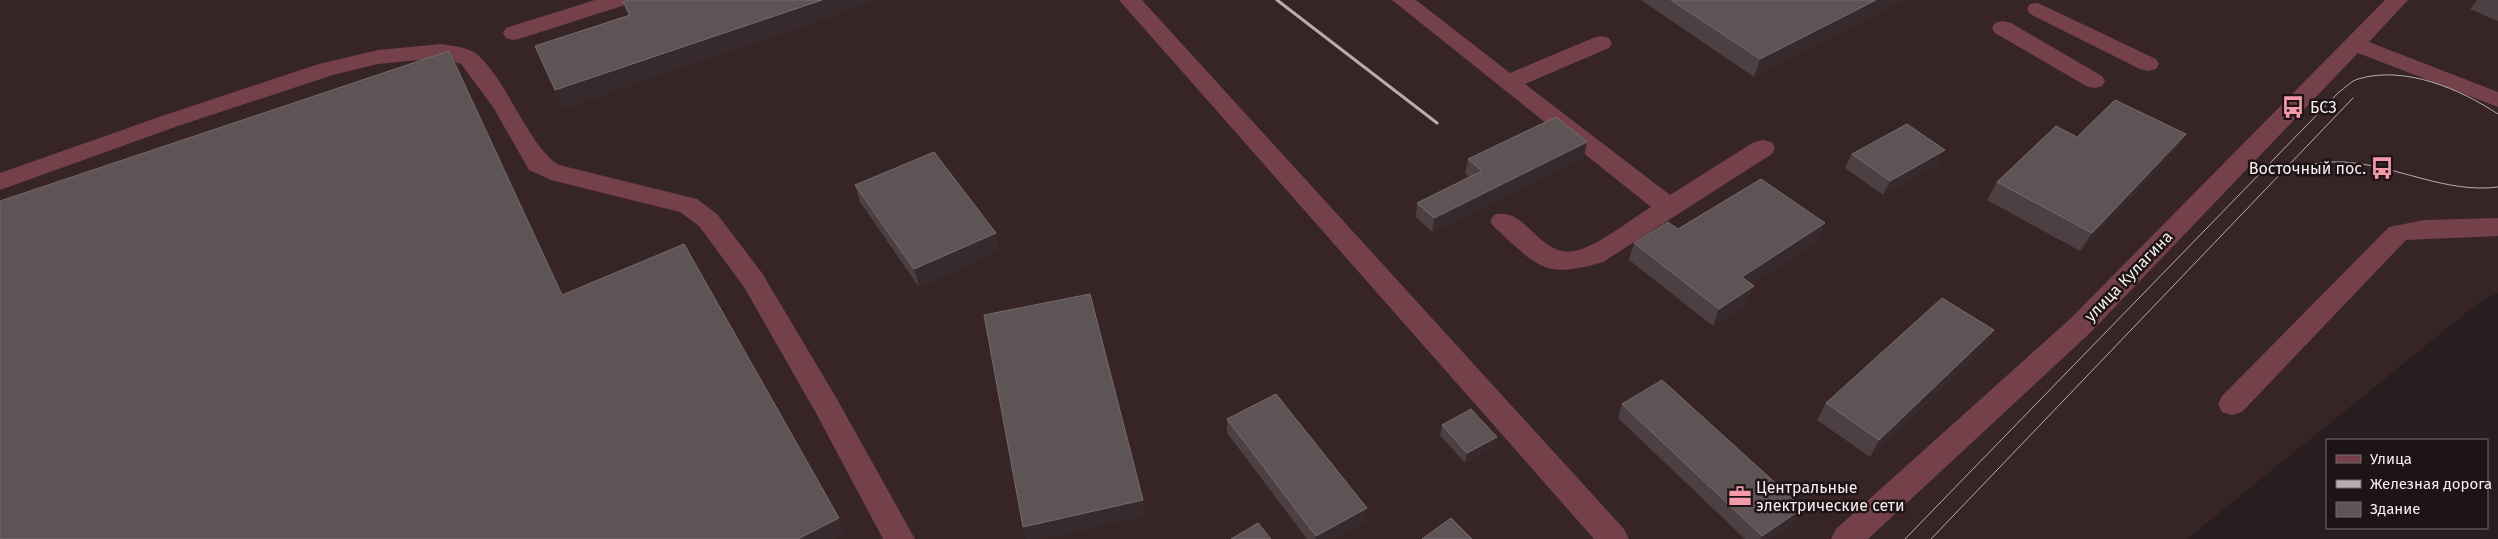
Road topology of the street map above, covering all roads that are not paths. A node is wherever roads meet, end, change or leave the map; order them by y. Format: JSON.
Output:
{"nodes":[{"id":1,"x":617,"y":0,"type":"edge"},
{"id":2,"x":1130,"y":0,"type":"edge"},
{"id":3,"x":1403,"y":0,"type":"edge"},
{"id":4,"x":2397,"y":0,"type":"edge"},
{"id":5,"x":2038,"y":9,"type":"dead end"},
{"id":6,"x":2003,"y":28,"type":"dead end"},
{"id":7,"x":514,"y":33,"type":"dead end"},
{"id":8,"x":1601,"y":43,"type":"dead end"},
{"id":9,"x":2354,"y":44,"type":"junction"},
{"id":10,"x":2148,"y":64,"type":"dead end"},
{"id":11,"x":2094,"y":81,"type":"dead end"},
{"id":12,"x":1508,"y":82,"type":"junction"},
{"id":13,"x":2498,"y":100,"type":"edge"},
{"id":14,"x":1763,"y":148,"type":"dead end"},
{"id":15,"x":0,"y":182,"type":"edge"},
{"id":16,"x":1668,"y":208,"type":"junction"},
{"id":17,"x":1502,"y":221,"type":"dead end"},
{"id":18,"x":2498,"y":227,"type":"edge"},
{"id":19,"x":2232,"y":404,"type":"dead end"},
{"id":20,"x":899,"y":539,"type":"edge"},
{"id":21,"x":1613,"y":539,"type":"edge"},
{"id":22,"x":1847,"y":539,"type":"edge"}],
"edges":[{"from":1,"to":7,"type":"street"},
{"from":2,"to":21,"type":"street"},
{"from":3,"to":12,"type":"street"},
{"from":4,"to":9,"type":"street","name":"улица Кулагина"},
{"from":5,"to":10,"type":"street"},
{"from":6,"to":11,"type":"street"},
{"from":8,"to":12,"type":"street"},
{"from":9,"to":13,"type":"street"},
{"from":9,"to":22,"type":"street","name":"улица Кулагина"},
{"from":12,"to":16,"type":"street"},
{"from":14,"to":16,"type":"street"},
{"from":15,"to":20,"type":"street"},
{"from":16,"to":17,"type":"street"},
{"from":18,"to":19,"type":"street"}]}
